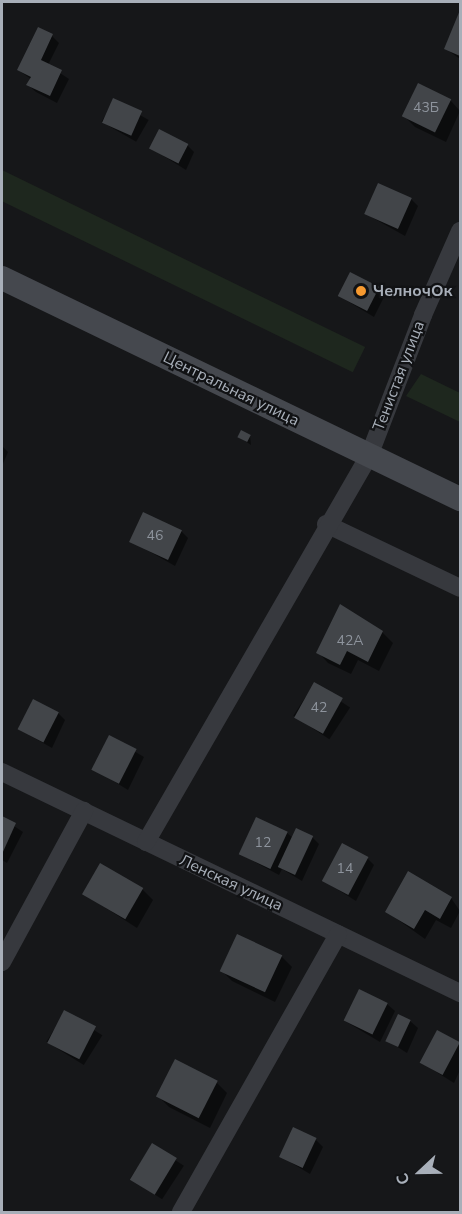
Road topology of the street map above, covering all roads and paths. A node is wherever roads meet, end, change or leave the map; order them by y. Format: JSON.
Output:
{"nodes":[{"id":1,"x":460,"y":231,"type":"edge"},
{"id":2,"x":2,"y":278,"type":"edge"},
{"id":3,"x":369,"y":456,"type":"junction"},
{"id":4,"x":460,"y":499,"type":"edge"},
{"id":5,"x":326,"y":524,"type":"junction"},
{"id":6,"x":460,"y":588,"type":"edge"},
{"id":7,"x":2,"y":772,"type":"edge"},
{"id":8,"x":84,"y":812,"type":"junction"},
{"id":9,"x":146,"y":842,"type":"junction"},
{"id":10,"x":8,"y":931,"type":"edge"},
{"id":11,"x":338,"y":934,"type":"junction"},
{"id":12,"x":2,"y":962,"type":"edge"},
{"id":13,"x":460,"y":993,"type":"edge"},
{"id":14,"x":181,"y":1212,"type":"edge"}],
"edges":[{"from":1,"to":3,"type":"street","name":"Тенистая улица"},
{"from":2,"to":3,"type":"main road","name":"Центральная улица"},
{"from":3,"to":4,"type":"main road","name":"Центральная улица"},
{"from":3,"to":5,"type":"street","name":"Тенистая улица"},
{"from":5,"to":6,"type":"street"},
{"from":5,"to":9,"type":"street","name":"Тенистая улица"},
{"from":7,"to":8,"type":"street","name":"Ленская улица"},
{"from":8,"to":9,"type":"street","name":"Ленская улица"},
{"from":8,"to":10,"type":"street"},
{"from":9,"to":11,"type":"street","name":"Ленская улица"},
{"from":10,"to":12,"type":"street"},
{"from":11,"to":13,"type":"street","name":"Ленская улица"},
{"from":11,"to":14,"type":"street"}]}
